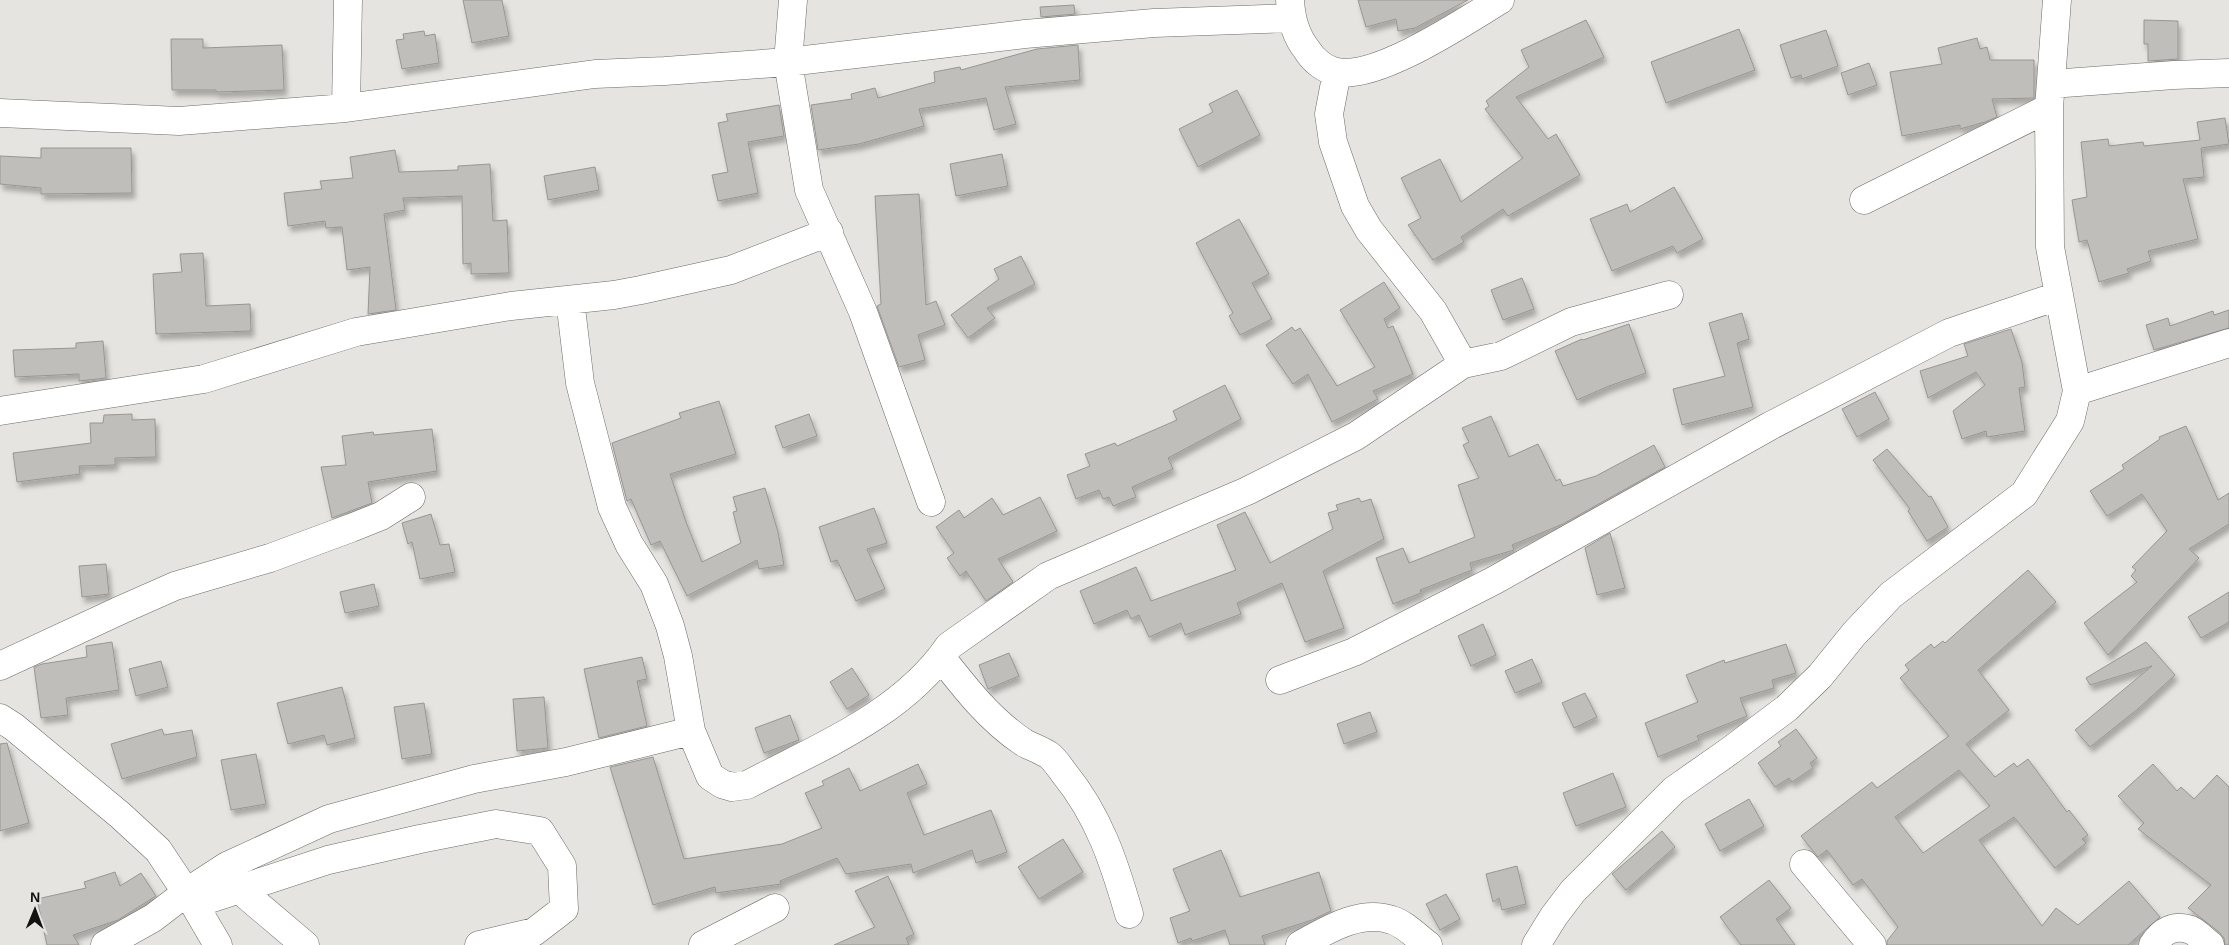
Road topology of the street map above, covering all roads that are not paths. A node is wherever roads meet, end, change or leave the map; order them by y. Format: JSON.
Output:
{"nodes":[{"id":1,"x":348,"y":0,"type":"edge"},
{"id":2,"x":793,"y":0,"type":"edge"},
{"id":3,"x":1500,"y":0,"type":"edge"},
{"id":4,"x":2057,"y":0,"type":"edge"},
{"id":5,"x":1291,"y":9,"type":"edge"},
{"id":6,"x":788,"y":62,"type":"junction"},
{"id":7,"x":1337,"y":72,"type":"junction"},
{"id":8,"x":2229,"y":73,"type":"edge"},
{"id":9,"x":2050,"y":96,"type":"junction"},
{"id":10,"x":346,"y":108,"type":"junction"},
{"id":11,"x":0,"y":112,"type":"edge"},
{"id":12,"x":1864,"y":200,"type":"dead end"},
{"id":13,"x":829,"y":232,"type":"junction"},
{"id":14,"x":1669,"y":295,"type":"dead end"},
{"id":15,"x":2058,"y":296,"type":"junction"},
{"id":16,"x":570,"y":300,"type":"junction"},
{"id":17,"x":2229,"y":343,"type":"edge"},
{"id":18,"x":1462,"y":364,"type":"junction"},
{"id":19,"x":2077,"y":391,"type":"junction"},
{"id":20,"x":0,"y":411,"type":"edge"},
{"id":21,"x":411,"y":497,"type":"dead end"},
{"id":22,"x":932,"y":502,"type":"dead end"},
{"id":23,"x":941,"y":657,"type":"junction"},
{"id":24,"x":0,"y":666,"type":"edge"},
{"id":25,"x":1280,"y":680,"type":"dead end"},
{"id":26,"x":0,"y":718,"type":"edge"},
{"id":27,"x":691,"y":731,"type":"junction"},
{"id":28,"x":1804,"y":864,"type":"dead end"},
{"id":29,"x":240,"y":890,"type":"junction"},
{"id":30,"x":191,"y":898,"type":"junction"},
{"id":31,"x":775,"y":908,"type":"dead end"},
{"id":32,"x":1129,"y":914,"type":"dead end"},
{"id":33,"x":105,"y":945,"type":"edge"},
{"id":34,"x":218,"y":945,"type":"edge"},
{"id":35,"x":305,"y":945,"type":"edge"},
{"id":36,"x":479,"y":945,"type":"edge"},
{"id":37,"x":703,"y":945,"type":"edge"},
{"id":38,"x":1300,"y":945,"type":"edge"},
{"id":39,"x":1428,"y":945,"type":"edge"},
{"id":40,"x":1536,"y":945,"type":"edge"},
{"id":41,"x":1872,"y":945,"type":"edge"},
{"id":42,"x":2153,"y":945,"type":"edge"},
{"id":43,"x":2210,"y":945,"type":"edge"}],
"edges":[{"from":1,"to":10,"type":"street"},
{"from":2,"to":6,"type":"street"},
{"from":3,"to":7,"type":"street"},
{"from":4,"to":9,"type":"street"},
{"from":5,"to":6,"type":"street"},
{"from":5,"to":7,"type":"street"},
{"from":6,"to":10,"type":"street"},
{"from":6,"to":13,"type":"street"},
{"from":7,"to":18,"type":"street"},
{"from":8,"to":9,"type":"street"},
{"from":9,"to":12,"type":"street"},
{"from":9,"to":15,"type":"street"},
{"from":10,"to":11,"type":"street"},
{"from":13,"to":16,"type":"street"},
{"from":13,"to":22,"type":"street"},
{"from":14,"to":18,"type":"street"},
{"from":15,"to":19,"type":"street"},
{"from":15,"to":25,"type":"street"},
{"from":16,"to":20,"type":"street"},
{"from":16,"to":27,"type":"street"},
{"from":17,"to":19,"type":"street"},
{"from":18,"to":23,"type":"street"},
{"from":19,"to":40,"type":"street"},
{"from":21,"to":24,"type":"street"},
{"from":23,"to":27,"type":"street"},
{"from":23,"to":32,"type":"street"},
{"from":26,"to":30,"type":"street"},
{"from":27,"to":30,"type":"street"},
{"from":28,"to":41,"type":"street"},
{"from":29,"to":30,"type":"street"},
{"from":29,"to":35,"type":"street"},
{"from":29,"to":36,"type":"street"},
{"from":30,"to":33,"type":"street"},
{"from":30,"to":34,"type":"street"},
{"from":31,"to":37,"type":"street"},
{"from":38,"to":39,"type":"street"},
{"from":42,"to":43,"type":"street"}]}
